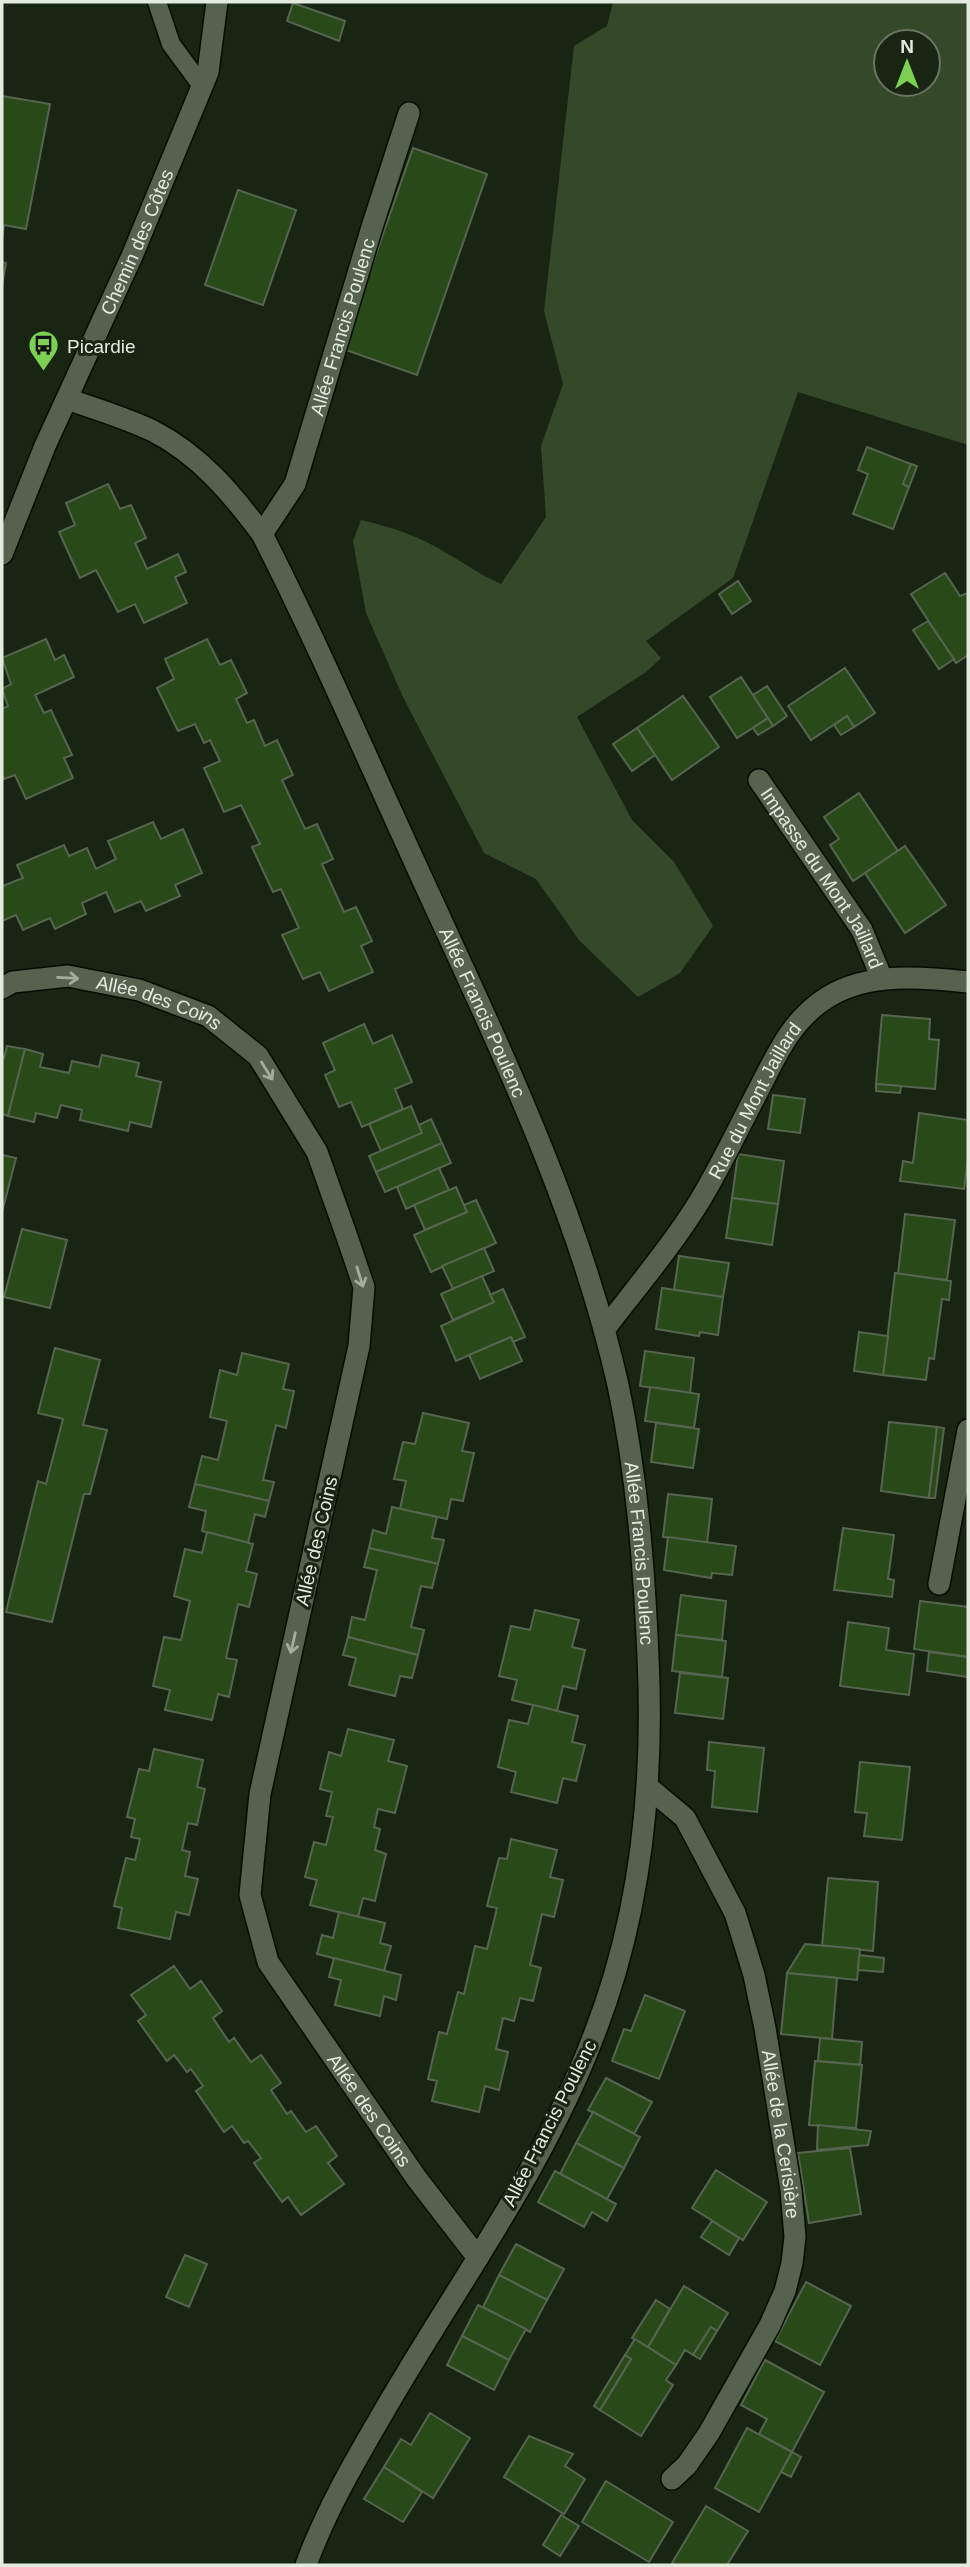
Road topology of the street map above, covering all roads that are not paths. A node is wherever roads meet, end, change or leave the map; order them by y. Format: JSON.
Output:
{"nodes":[{"id":1,"x":157,"y":2,"type":"edge"},
{"id":2,"x":216,"y":2,"type":"edge"},
{"id":3,"x":202,"y":86,"type":"junction"},
{"id":4,"x":409,"y":113,"type":"dead end"},
{"id":5,"x":67,"y":398,"type":"junction"},
{"id":6,"x":262,"y":534,"type":"junction"},
{"id":7,"x":2,"y":554,"type":"edge"},
{"id":8,"x":760,"y":780,"type":"dead end"},
{"id":9,"x":882,"y":979,"type":"junction"},
{"id":10,"x":968,"y":982,"type":"edge"},
{"id":11,"x":2,"y":988,"type":"edge"},
{"id":12,"x":604,"y":1330,"type":"junction"},
{"id":13,"x":968,"y":1430,"type":"edge"},
{"id":14,"x":939,"y":1584,"type":"dead end"},
{"id":15,"x":648,"y":1787,"type":"junction"},
{"id":16,"x":478,"y":2258,"type":"junction"},
{"id":17,"x":672,"y":2479,"type":"dead end"},
{"id":18,"x":306,"y":2565,"type":"edge"}],
"edges":[{"from":1,"to":3,"type":"lane"},
{"from":2,"to":3,"type":"street","name":"Chemin des Côtes"},
{"from":3,"to":5,"type":"street","name":"Chemin des Côtes"},
{"from":4,"to":6,"type":"street","name":"Allée Francis Poulenc"},
{"from":5,"to":6,"type":"street","name":"Allée Francis Poulenc"},
{"from":5,"to":7,"type":"street","name":"Chemin des Côtes"},
{"from":6,"to":12,"type":"street","name":"Allée Francis Poulenc"},
{"from":8,"to":9,"type":"street","name":"Impasse du Mont Jaillard"},
{"from":9,"to":10,"type":"street","name":"Rue du Mont Jaillard"},
{"from":9,"to":12,"type":"street","name":"Rue du Mont Jaillard"},
{"from":11,"to":16,"type":"street","name":"Allée des Coins","one_way":true},
{"from":12,"to":15,"type":"street","name":"Allée Francis Poulenc"},
{"from":13,"to":14,"type":"street"},
{"from":15,"to":16,"type":"street","name":"Allée Francis Poulenc"},
{"from":15,"to":17,"type":"street","name":"Allée de la Cerisière"},
{"from":16,"to":18,"type":"street","name":"Allée Francis Poulenc"}]}
